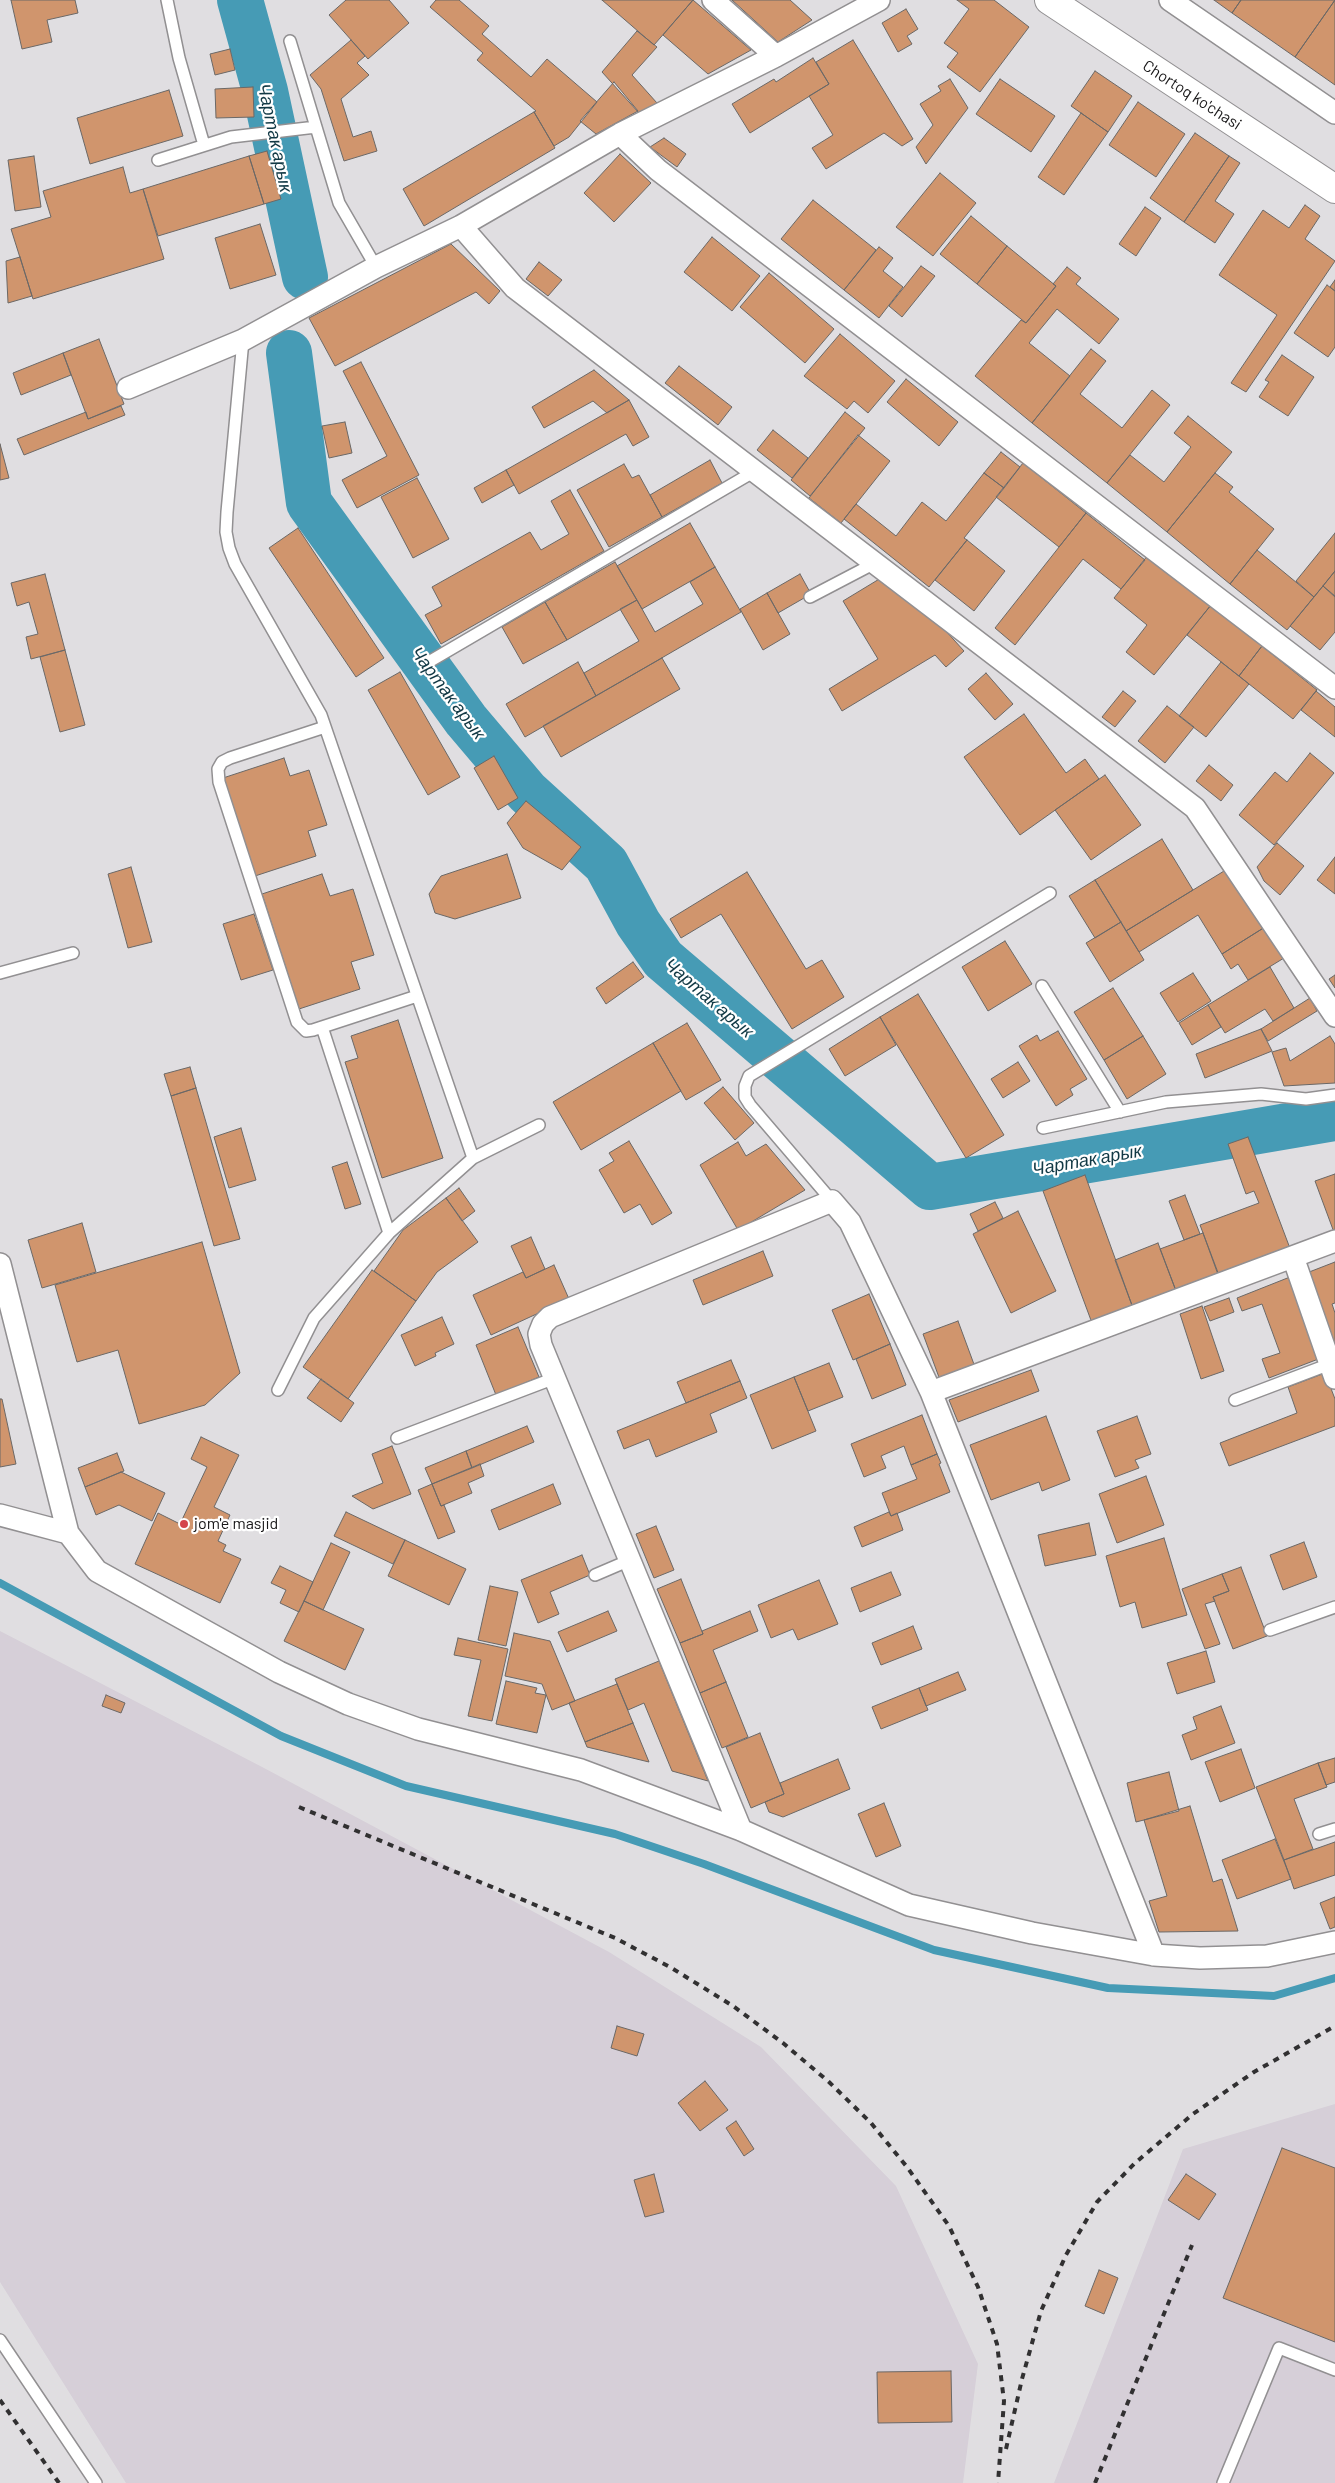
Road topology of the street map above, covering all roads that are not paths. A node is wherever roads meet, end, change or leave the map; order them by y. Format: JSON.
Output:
{"nodes":[{"id":1,"x":167,"y":0,"type":"edge"},
{"id":2,"x":712,"y":0,"type":"edge"},
{"id":3,"x":879,"y":0,"type":"edge"},
{"id":4,"x":1049,"y":0,"type":"edge"},
{"id":5,"x":1170,"y":0,"type":"edge"},
{"id":6,"x":290,"y":41,"type":"dead end"},
{"id":7,"x":776,"y":56,"type":"junction"},
{"id":8,"x":1335,"y":113,"type":"edge"},
{"id":9,"x":316,"y":127,"type":"junction"},
{"id":10,"x":620,"y":134,"type":"junction"},
{"id":11,"x":204,"y":145,"type":"junction"},
{"id":12,"x":158,"y":160,"type":"dead end"},
{"id":13,"x":1335,"y":189,"type":"edge"},
{"id":14,"x":461,"y":226,"type":"junction"},
{"id":15,"x":376,"y":267,"type":"junction"},
{"id":16,"x":243,"y":340,"type":"junction"},
{"id":17,"x":128,"y":388,"type":"dead end"},
{"id":18,"x":755,"y":471,"type":"junction"},
{"id":19,"x":875,"y":563,"type":"junction"},
{"id":20,"x":810,"y":597,"type":"dead end"},
{"id":21,"x":427,"y":663,"type":"dead end"},
{"id":22,"x":1335,"y":688,"type":"edge"},
{"id":23,"x":325,"y":727,"type":"junction"},
{"id":24,"x":1050,"y":893,"type":"dead end"},
{"id":25,"x":73,"y":953,"type":"dead end"},
{"id":26,"x":0,"y":973,"type":"edge"},
{"id":27,"x":1042,"y":986,"type":"dead end"},
{"id":28,"x":417,"y":996,"type":"junction"},
{"id":29,"x":1335,"y":1016,"type":"edge"},
{"id":30,"x":322,"y":1027,"type":"junction"},
{"id":31,"x":1335,"y":1095,"type":"edge"},
{"id":32,"x":1120,"y":1112,"type":"junction"},
{"id":33,"x":539,"y":1125,"type":"dead end"},
{"id":34,"x":1043,"y":1128,"type":"dead end"},
{"id":35,"x":473,"y":1158,"type":"junction"},
{"id":36,"x":832,"y":1201,"type":"junction"},
{"id":37,"x":390,"y":1233,"type":"junction"},
{"id":38,"x":1335,"y":1241,"type":"edge"},
{"id":39,"x":1293,"y":1257,"type":"junction"},
{"id":40,"x":0,"y":1264,"type":"edge"},
{"id":41,"x":1333,"y":1371,"type":"edge"},
{"id":42,"x":555,"y":1378,"type":"junction"},
{"id":43,"x":278,"y":1390,"type":"dead end"},
{"id":44,"x":931,"y":1392,"type":"junction"},
{"id":45,"x":1235,"y":1400,"type":"dead end"},
{"id":46,"x":397,"y":1438,"type":"dead end"},
{"id":47,"x":0,"y":1515,"type":"edge"},
{"id":48,"x":68,"y":1533,"type":"junction"},
{"id":49,"x":630,"y":1560,"type":"junction"},
{"id":50,"x":595,"y":1575,"type":"dead end"},
{"id":51,"x":1335,"y":1607,"type":"edge"},
{"id":52,"x":1270,"y":1630,"type":"dead end"},
{"id":53,"x":1335,"y":1829,"type":"edge"},
{"id":54,"x":741,"y":1830,"type":"junction"},
{"id":55,"x":1319,"y":1834,"type":"dead end"},
{"id":56,"x":1335,"y":1942,"type":"edge"},
{"id":57,"x":1154,"y":1955,"type":"junction"},
{"id":58,"x":0,"y":2340,"type":"edge"},
{"id":59,"x":1335,"y":2370,"type":"edge"},
{"id":60,"x":96,"y":2483,"type":"edge"},
{"id":61,"x":1223,"y":2483,"type":"edge"}],
"edges":[{"from":1,"to":11,"type":"lane"},
{"from":2,"to":7,"type":"street"},
{"from":3,"to":7,"type":"street"},
{"from":4,"to":13,"type":"street","name":"Chortoq ko'chasi"},
{"from":5,"to":8,"type":"street"},
{"from":6,"to":9,"type":"lane"},
{"from":7,"to":10,"type":"street"},
{"from":9,"to":11,"type":"lane"},
{"from":9,"to":15,"type":"lane"},
{"from":10,"to":14,"type":"street"},
{"from":10,"to":22,"type":"street"},
{"from":11,"to":12,"type":"lane"},
{"from":14,"to":15,"type":"street"},
{"from":14,"to":18,"type":"street"},
{"from":15,"to":16,"type":"street"},
{"from":16,"to":17,"type":"street"},
{"from":16,"to":23,"type":"lane"},
{"from":18,"to":19,"type":"street"},
{"from":18,"to":21,"type":"lane"},
{"from":19,"to":20,"type":"lane"},
{"from":19,"to":29,"type":"street"},
{"from":23,"to":28,"type":"lane"},
{"from":23,"to":30,"type":"lane"},
{"from":24,"to":36,"type":"lane"},
{"from":25,"to":26,"type":"lane"},
{"from":27,"to":32,"type":"lane"},
{"from":28,"to":30,"type":"lane"},
{"from":28,"to":35,"type":"lane"},
{"from":30,"to":37,"type":"lane"},
{"from":31,"to":32,"type":"lane"},
{"from":32,"to":34,"type":"lane"},
{"from":33,"to":35,"type":"lane"},
{"from":35,"to":37,"type":"lane"},
{"from":36,"to":42,"type":"street"},
{"from":36,"to":44,"type":"street"},
{"from":37,"to":43,"type":"lane"},
{"from":38,"to":39,"type":"street"},
{"from":39,"to":41,"type":"street"},
{"from":39,"to":44,"type":"street"},
{"from":40,"to":48,"type":"street"},
{"from":41,"to":45,"type":"lane"},
{"from":42,"to":46,"type":"lane"},
{"from":42,"to":49,"type":"street"},
{"from":44,"to":57,"type":"street"},
{"from":47,"to":48,"type":"street"},
{"from":48,"to":54,"type":"street"},
{"from":49,"to":50,"type":"lane"},
{"from":49,"to":54,"type":"street"},
{"from":51,"to":52,"type":"lane"},
{"from":53,"to":55,"type":"lane"},
{"from":54,"to":57,"type":"street"},
{"from":56,"to":57,"type":"street"},
{"from":58,"to":60,"type":"lane"},
{"from":59,"to":61,"type":"lane"}]}
